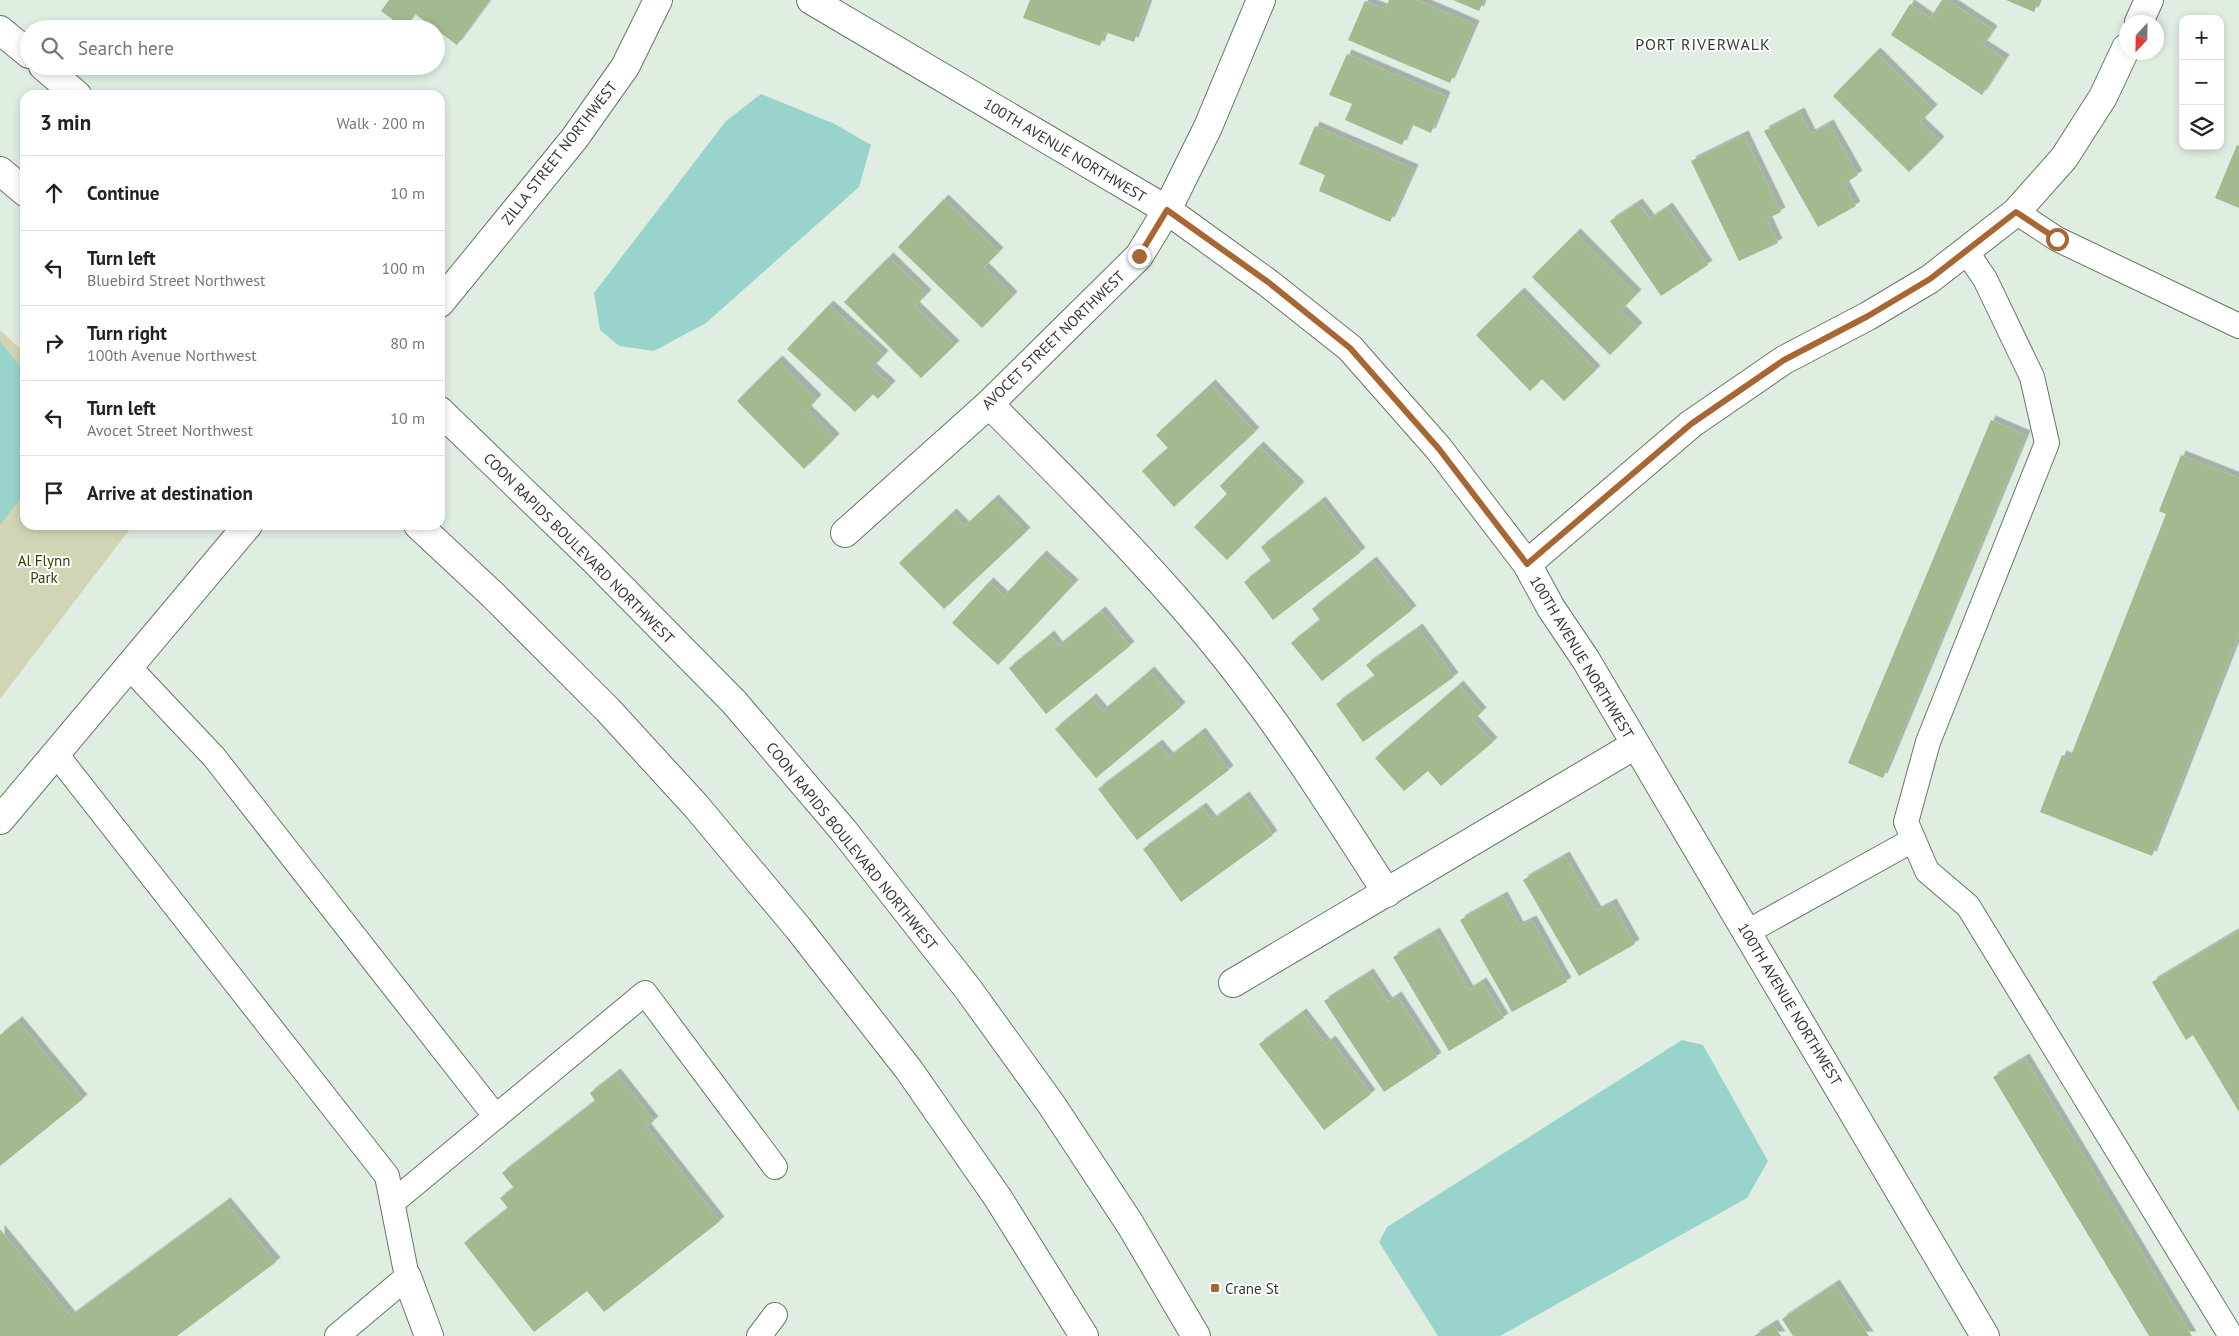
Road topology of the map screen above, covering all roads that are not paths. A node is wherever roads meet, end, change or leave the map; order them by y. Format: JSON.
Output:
{"nodes":[{"id":1,"x":658,"y":0,"type":"edge"},
{"id":2,"x":811,"y":0,"type":"edge"},
{"id":3,"x":1261,"y":0,"type":"edge"},
{"id":4,"x":2149,"y":0,"type":"edge"},
{"id":5,"x":2142,"y":15,"type":"edge"},
{"id":6,"x":0,"y":30,"type":"edge"},
{"id":7,"x":20,"y":47,"type":"edge"},
{"id":8,"x":2120,"y":60,"type":"edge"},
{"id":9,"x":54,"y":75,"type":"edge"},
{"id":10,"x":72,"y":90,"type":"edge"},
{"id":11,"x":0,"y":171,"type":"edge"},
{"id":12,"x":20,"y":188,"type":"edge"},
{"id":13,"x":1167,"y":210,"type":"junction"},
{"id":14,"x":2016,"y":212,"type":"junction"},
{"id":15,"x":1966,"y":251,"type":"junction"},
{"id":16,"x":445,"y":297,"type":"edge"},
{"id":17,"x":2239,"y":326,"type":"edge"},
{"id":18,"x":989,"y":404,"type":"junction"},
{"id":19,"x":445,"y":417,"type":"edge"},
{"id":20,"x":244,"y":530,"type":"edge"},
{"id":21,"x":423,"y":530,"type":"edge"},
{"id":22,"x":845,"y":533,"type":"dead end"},
{"id":23,"x":1527,"y":564,"type":"junction"},
{"id":24,"x":129,"y":666,"type":"junction"},
{"id":25,"x":1635,"y":745,"type":"junction"},
{"id":26,"x":56,"y":754,"type":"junction"},
{"id":27,"x":0,"y":820,"type":"edge"},
{"id":28,"x":1913,"y":840,"type":"junction"},
{"id":29,"x":1387,"y":892,"type":"junction"},
{"id":30,"x":1747,"y":932,"type":"junction"},
{"id":31,"x":1233,"y":983,"type":"dead end"},
{"id":32,"x":496,"y":1117,"type":"junction"},
{"id":33,"x":775,"y":1167,"type":"dead end"},
{"id":34,"x":393,"y":1202,"type":"junction"},
{"id":35,"x":407,"y":1277,"type":"junction"},
{"id":36,"x":775,"y":1315,"type":"dead end"},
{"id":37,"x":337,"y":1336,"type":"edge"},
{"id":38,"x":429,"y":1336,"type":"edge"},
{"id":39,"x":759,"y":1336,"type":"edge"},
{"id":40,"x":1084,"y":1336,"type":"edge"},
{"id":41,"x":1196,"y":1336,"type":"edge"},
{"id":42,"x":1986,"y":1336,"type":"edge"},
{"id":43,"x":2231,"y":1336,"type":"edge"}],
"edges":[{"from":1,"to":16,"type":"street","name":"ZILLA STREET NORTHWEST"},
{"from":2,"to":13,"type":"street","name":"100TH AVENUE NORTHWEST"},
{"from":3,"to":13,"type":"street","name":"AVOCET STREET NORTHWEST"},
{"from":4,"to":5,"type":"street"},
{"from":6,"to":7,"type":"street"},
{"from":8,"to":14,"type":"street"},
{"from":9,"to":10,"type":"street"},
{"from":11,"to":12,"type":"street"},
{"from":13,"to":18,"type":"street","name":"AVOCET STREET NORTHWEST"},
{"from":13,"to":23,"type":"street","name":"100TH AVENUE NORTHWEST"},
{"from":14,"to":15,"type":"street"},
{"from":14,"to":17,"type":"lane"},
{"from":15,"to":23,"type":"street"},
{"from":15,"to":28,"type":"lane"},
{"from":18,"to":22,"type":"street","name":"AVOCET STREET NORTHWEST"},
{"from":18,"to":29,"type":"street"},
{"from":19,"to":41,"type":"street","name":"COON RAPIDS BOULEVARD NORTHWEST"},
{"from":20,"to":24,"type":"street"},
{"from":21,"to":40,"type":"street"},
{"from":23,"to":25,"type":"street","name":"100TH AVENUE NORTHWEST"},
{"from":24,"to":26,"type":"street"},
{"from":24,"to":32,"type":"lane"},
{"from":25,"to":29,"type":"street"},
{"from":25,"to":30,"type":"street","name":"100TH AVENUE NORTHWEST"},
{"from":26,"to":27,"type":"street"},
{"from":26,"to":34,"type":"lane"},
{"from":28,"to":30,"type":"lane"},
{"from":28,"to":43,"type":"lane"},
{"from":29,"to":31,"type":"street"},
{"from":30,"to":42,"type":"street","name":"100TH AVENUE NORTHWEST"},
{"from":32,"to":33,"type":"lane"},
{"from":32,"to":34,"type":"lane"},
{"from":34,"to":35,"type":"lane"},
{"from":35,"to":37,"type":"lane"},
{"from":35,"to":38,"type":"street"},
{"from":36,"to":39,"type":"lane"}]}
